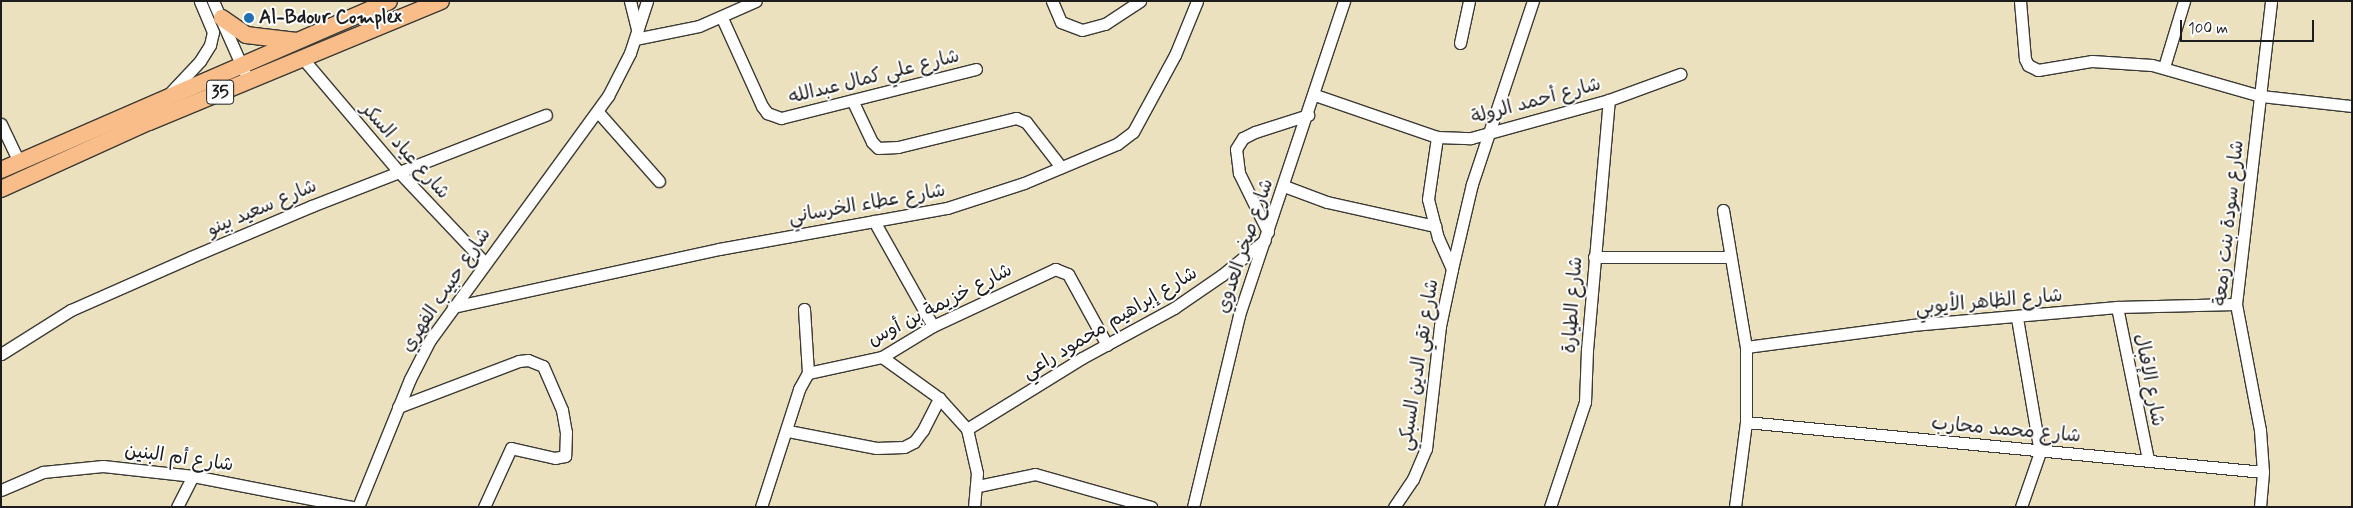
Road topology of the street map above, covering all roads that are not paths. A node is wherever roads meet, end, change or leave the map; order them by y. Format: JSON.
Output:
{"nodes":[{"id":1,"x":200,"y":1,"type":"edge"},
{"id":2,"x":213,"y":1,"type":"edge"},
{"id":3,"x":388,"y":1,"type":"edge"},
{"id":4,"x":441,"y":1,"type":"edge"},
{"id":5,"x":630,"y":1,"type":"edge"},
{"id":6,"x":647,"y":1,"type":"edge"},
{"id":7,"x":1052,"y":1,"type":"edge"},
{"id":8,"x":1140,"y":1,"type":"edge"},
{"id":9,"x":1196,"y":1,"type":"edge"},
{"id":10,"x":1344,"y":1,"type":"edge"},
{"id":11,"x":1469,"y":1,"type":"edge"},
{"id":12,"x":1533,"y":1,"type":"edge"},
{"id":13,"x":2020,"y":1,"type":"edge"},
{"id":14,"x":2184,"y":1,"type":"edge"},
{"id":15,"x":2271,"y":1,"type":"edge"},
{"id":16,"x":756,"y":2,"type":"edge"},
{"id":17,"x":222,"y":18,"type":"junction"},
{"id":18,"x":722,"y":18,"type":"junction"},
{"id":19,"x":636,"y":34,"type":"junction"},
{"id":20,"x":299,"y":41,"type":"junction"},
{"id":21,"x":1460,"y":44,"type":"dead end"},
{"id":22,"x":304,"y":60,"type":"junction"},
{"id":23,"x":242,"y":64,"type":"junction"},
{"id":24,"x":2164,"y":67,"type":"junction"},
{"id":25,"x":976,"y":69,"type":"dead end"},
{"id":26,"x":1680,"y":74,"type":"dead end"},
{"id":27,"x":249,"y":81,"type":"junction"},
{"id":28,"x":1315,"y":95,"type":"junction"},
{"id":29,"x":168,"y":96,"type":"junction"},
{"id":30,"x":2261,"y":96,"type":"junction"},
{"id":31,"x":1609,"y":100,"type":"junction"},
{"id":32,"x":853,"y":102,"type":"junction"},
{"id":33,"x":2352,"y":106,"type":"edge"},
{"id":34,"x":598,"y":112,"type":"junction"},
{"id":35,"x":546,"y":115,"type":"dead end"},
{"id":36,"x":1308,"y":115,"type":"junction"},
{"id":37,"x":1,"y":124,"type":"edge"},
{"id":38,"x":1490,"y":133,"type":"junction"},
{"id":39,"x":1437,"y":136,"type":"junction"},
{"id":40,"x":18,"y":162,"type":"junction"},
{"id":41,"x":1061,"y":167,"type":"junction"},
{"id":42,"x":1,"y":170,"type":"edge"},
{"id":43,"x":399,"y":172,"type":"junction"},
{"id":44,"x":659,"y":181,"type":"dead end"},
{"id":45,"x":1284,"y":186,"type":"junction"},
{"id":46,"x":1,"y":189,"type":"edge"},
{"id":47,"x":1723,"y":210,"type":"dead end"},
{"id":48,"x":874,"y":222,"type":"junction"},
{"id":49,"x":1435,"y":226,"type":"junction"},
{"id":50,"x":1267,"y":235,"type":"junction"},
{"id":51,"x":1594,"y":257,"type":"junction"},
{"id":52,"x":1730,"y":257,"type":"junction"},
{"id":53,"x":484,"y":262,"type":"junction"},
{"id":54,"x":1452,"y":269,"type":"junction"},
{"id":55,"x":2236,"y":304,"type":"junction"},
{"id":56,"x":453,"y":307,"type":"junction"},
{"id":57,"x":2116,"y":307,"type":"junction"},
{"id":58,"x":804,"y":309,"type":"dead end"},
{"id":59,"x":2017,"y":318,"type":"junction"},
{"id":60,"x":933,"y":326,"type":"junction"},
{"id":61,"x":1107,"y":345,"type":"junction"},
{"id":62,"x":1746,"y":346,"type":"junction"},
{"id":63,"x":1,"y":354,"type":"edge"},
{"id":64,"x":882,"y":357,"type":"junction"},
{"id":65,"x":808,"y":373,"type":"junction"},
{"id":66,"x":939,"y":398,"type":"junction"},
{"id":67,"x":398,"y":407,"type":"junction"},
{"id":68,"x":1746,"y":422,"type":"junction"},
{"id":69,"x":967,"y":429,"type":"junction"},
{"id":70,"x":788,"y":431,"type":"junction"},
{"id":71,"x":2040,"y":452,"type":"junction"},
{"id":72,"x":2148,"y":460,"type":"junction"},
{"id":73,"x":2263,"y":472,"type":"junction"},
{"id":74,"x":193,"y":476,"type":"junction"},
{"id":75,"x":978,"y":486,"type":"junction"},
{"id":76,"x":1,"y":490,"type":"edge"},
{"id":77,"x":177,"y":507,"type":"edge"},
{"id":78,"x":353,"y":507,"type":"edge"},
{"id":79,"x":358,"y":507,"type":"edge"},
{"id":80,"x":484,"y":507,"type":"edge"},
{"id":81,"x":761,"y":507,"type":"edge"},
{"id":82,"x":974,"y":507,"type":"edge"},
{"id":83,"x":1151,"y":507,"type":"edge"},
{"id":84,"x":1193,"y":507,"type":"edge"},
{"id":85,"x":1394,"y":507,"type":"edge"},
{"id":86,"x":1550,"y":507,"type":"edge"},
{"id":87,"x":1735,"y":507,"type":"edge"},
{"id":88,"x":2021,"y":507,"type":"edge"},
{"id":89,"x":2260,"y":507,"type":"edge"}],
"edges":[{"from":1,"to":29,"type":"street"},
{"from":2,"to":17,"type":"street"},
{"from":3,"to":20,"type":"highway","number":"35"},
{"from":4,"to":22,"type":"highway","number":"35"},
{"from":5,"to":19,"type":"street"},
{"from":6,"to":19,"type":"street","name":"شارع حبيب الفهري"},
{"from":7,"to":8,"type":"street"},
{"from":9,"to":41,"type":"street","name":"شارع عطاء الخرساني"},
{"from":10,"to":28,"type":"street","name":"شارع صخر العدوي"},
{"from":11,"to":21,"type":"street"},
{"from":12,"to":38,"type":"street"},
{"from":13,"to":24,"type":"street"},
{"from":14,"to":24,"type":"street"},
{"from":15,"to":30,"type":"street","name":"شارع سودة بنت زمعة"},
{"from":16,"to":18,"type":"street"},
{"from":17,"to":20,"type":"highway"},
{"from":17,"to":23,"type":"street"},
{"from":18,"to":19,"type":"street"},
{"from":18,"to":32,"type":"street","name":"شارع علي كمال عبدالله"},
{"from":19,"to":34,"type":"street","name":"شارع حبيب الفهري"},
{"from":20,"to":23,"type":"highway","number":"35"},
{"from":22,"to":27,"type":"highway","number":"35"},
{"from":22,"to":43,"type":"street","name":"شارع عياد السكر"},
{"from":23,"to":27,"type":"street"},
{"from":23,"to":29,"type":"highway","number":"35"},
{"from":24,"to":30,"type":"street"},
{"from":25,"to":32,"type":"street","name":"شارع علي كمال عبدالله"},
{"from":26,"to":31,"type":"street","name":"شارع أحمد الرولة"},
{"from":27,"to":46,"type":"highway","number":"35"},
{"from":28,"to":36,"type":"street","name":"شارع صخر العدوي"},
{"from":28,"to":39,"type":"street","name":"شارع أحمد الرولة"},
{"from":29,"to":40,"type":"highway","number":"35"},
{"from":30,"to":33,"type":"street"},
{"from":30,"to":55,"type":"street","name":"شارع سودة بنت زمعة"},
{"from":31,"to":38,"type":"street","name":"شارع أحمد الرولة"},
{"from":31,"to":51,"type":"street","name":"شارع الطيارة"},
{"from":32,"to":41,"type":"street"},
{"from":34,"to":44,"type":"street"},
{"from":34,"to":53,"type":"street","name":"شارع حبيب الفهري"},
{"from":35,"to":43,"type":"street","name":"شارع سعيد بينو"},
{"from":36,"to":45,"type":"street","name":"شارع صخر العدوي"},
{"from":36,"to":50,"type":"street"},
{"from":37,"to":40,"type":"street"},
{"from":38,"to":39,"type":"street","name":"شارع أحمد الرولة"},
{"from":38,"to":54,"type":"street"},
{"from":39,"to":49,"type":"street","name":"شارع تقي الدين السبكي"},
{"from":40,"to":42,"type":"highway","number":"35"},
{"from":41,"to":48,"type":"street","name":"شارع عطاء الخرساني"},
{"from":43,"to":53,"type":"street","name":"شارع عياد السكر"},
{"from":43,"to":63,"type":"street","name":"شارع سعيد بينو"},
{"from":45,"to":49,"type":"street"},
{"from":45,"to":50,"type":"street","name":"شارع صخر العدوي"},
{"from":47,"to":52,"type":"street"},
{"from":48,"to":56,"type":"street","name":"شارع عطاء الخرساني"},
{"from":48,"to":60,"type":"street"},
{"from":49,"to":54,"type":"street","name":"شارع تقي الدين السبكي"},
{"from":50,"to":61,"type":"street","name":"شارع إبراهيم محمود راعي"},
{"from":50,"to":84,"type":"street","name":"شارع صخر العدوي"},
{"from":51,"to":52,"type":"street"},
{"from":51,"to":86,"type":"street","name":"شارع الطيارة"},
{"from":52,"to":62,"type":"street"},
{"from":53,"to":56,"type":"street","name":"شارع حبيب الفهري"},
{"from":54,"to":85,"type":"street","name":"شارع تقي الدين السبكي"},
{"from":55,"to":57,"type":"street","name":"شارع الظاهر الأيوبي"},
{"from":55,"to":73,"type":"street","name":"شارع سودة بنت زمعة"},
{"from":56,"to":67,"type":"street","name":"شارع حبيب الفهري"},
{"from":57,"to":59,"type":"street","name":"شارع الظاهر الأيوبي"},
{"from":57,"to":72,"type":"street","name":"شارع الإقبال"},
{"from":58,"to":65,"type":"street"},
{"from":59,"to":62,"type":"street","name":"شارع الظاهر الأيوبي"},
{"from":59,"to":71,"type":"street"},
{"from":60,"to":61,"type":"street","name":"شارع خزيمة بن أوس"},
{"from":60,"to":64,"type":"street","name":"شارع خزيمة بن أوس"},
{"from":61,"to":69,"type":"street","name":"شارع إبراهيم محمود راعي"},
{"from":62,"to":68,"type":"street"},
{"from":64,"to":65,"type":"street","name":"شارع خزيمة بن أوس"},
{"from":64,"to":66,"type":"street"},
{"from":65,"to":70,"type":"street"},
{"from":66,"to":69,"type":"street"},
{"from":66,"to":70,"type":"street"},
{"from":67,"to":79,"type":"street","name":"شارع حبيب الفهري"},
{"from":67,"to":80,"type":"street"},
{"from":68,"to":71,"type":"street","name":"شارع محمد محارب"},
{"from":68,"to":87,"type":"street"},
{"from":69,"to":75,"type":"street"},
{"from":70,"to":81,"type":"street"},
{"from":71,"to":72,"type":"street","name":"شارع محمد محارب"},
{"from":71,"to":88,"type":"street"},
{"from":72,"to":73,"type":"street","name":"شارع محمد محارب"},
{"from":73,"to":89,"type":"street","name":"شارع سودة بنت زمعة"},
{"from":74,"to":76,"type":"street","name":"شارع أم البنين"},
{"from":74,"to":77,"type":"street"},
{"from":74,"to":78,"type":"street","name":"شارع أم البنين"},
{"from":75,"to":82,"type":"street"},
{"from":75,"to":83,"type":"street"}]}
